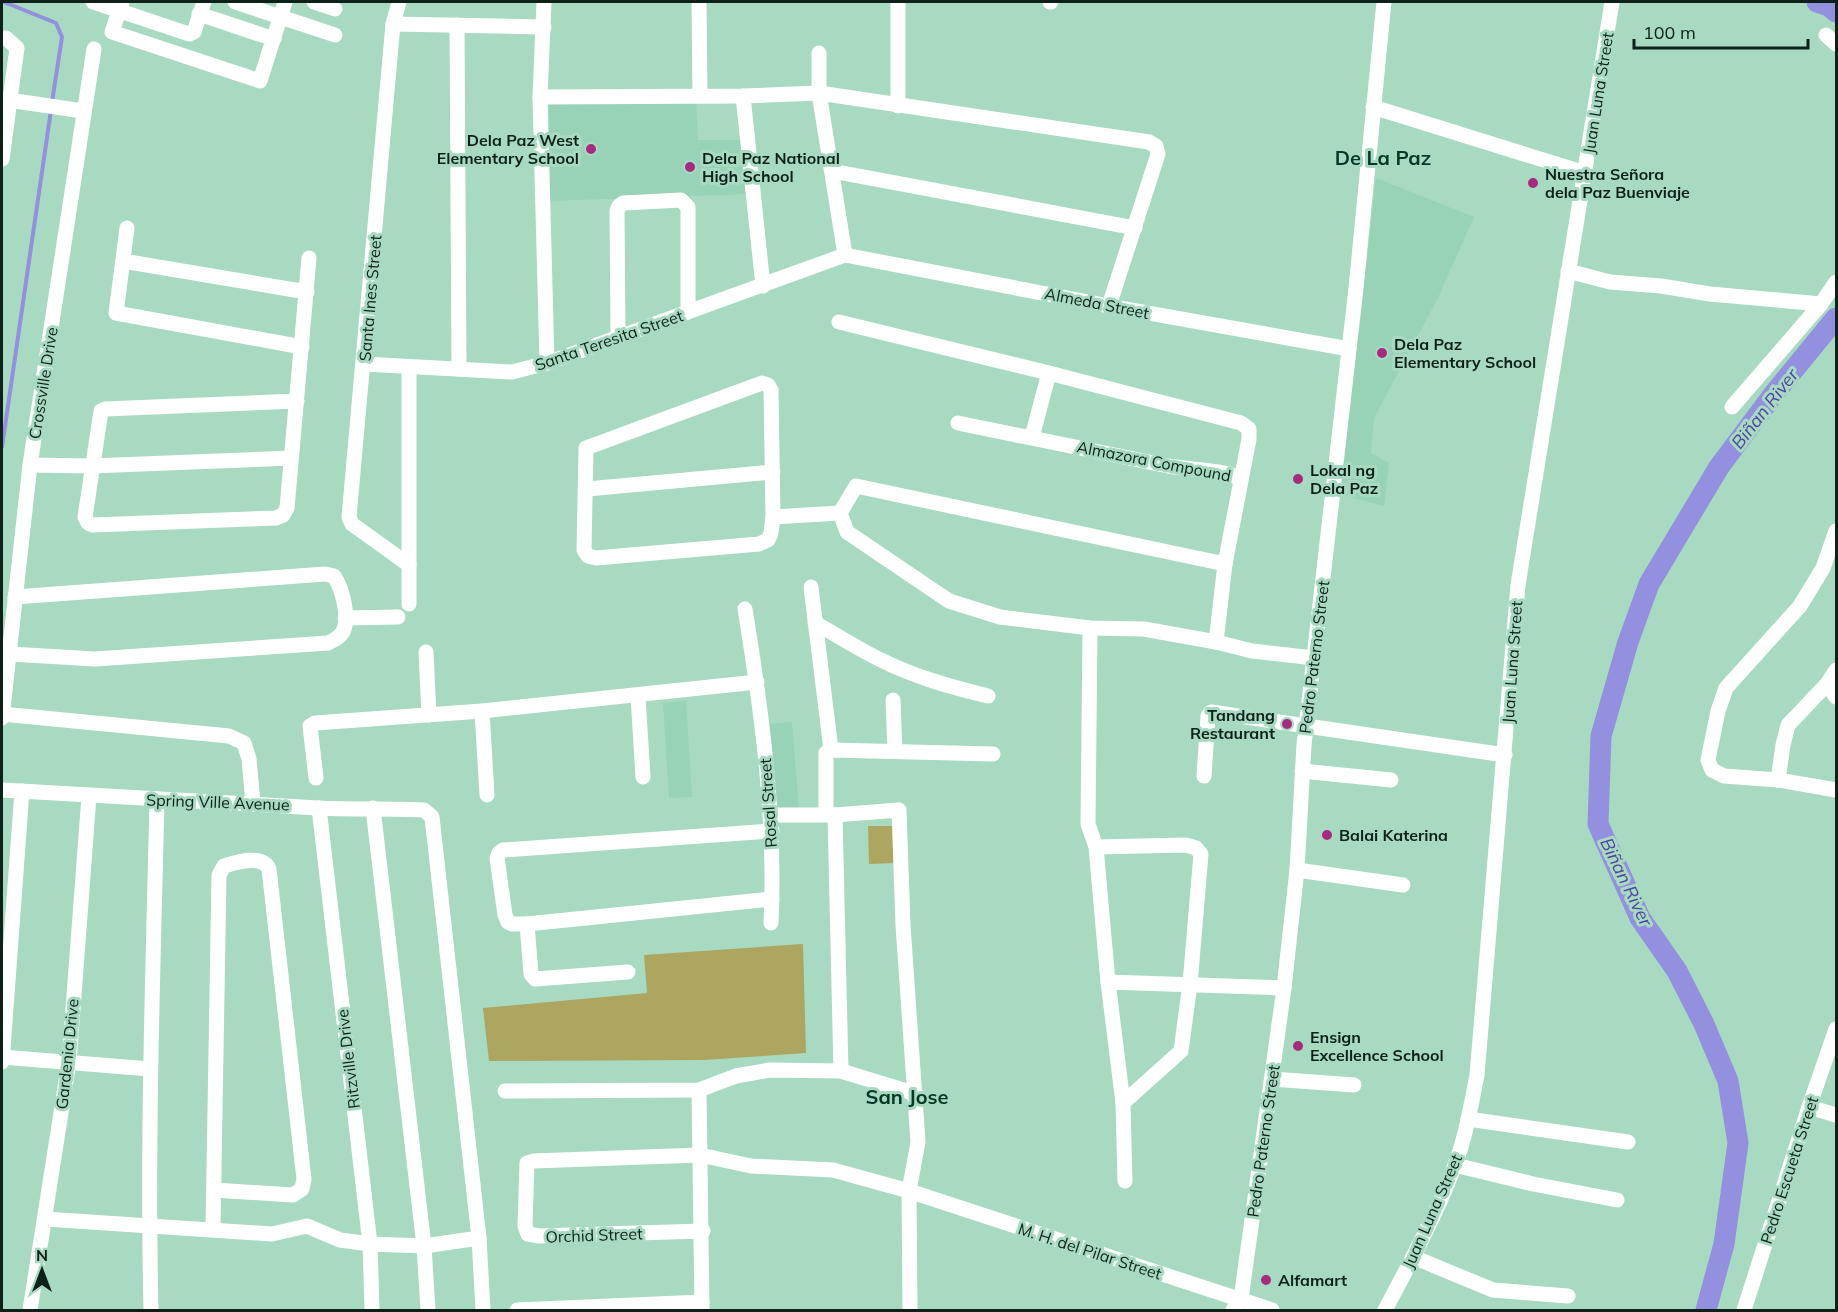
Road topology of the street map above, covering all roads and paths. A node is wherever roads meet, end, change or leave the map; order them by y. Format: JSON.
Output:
{"nodes":[{"id":1,"x":93,"y":2,"type":"edge"},
{"id":2,"x":235,"y":2,"type":"edge"},
{"id":3,"x":314,"y":2,"type":"edge"},
{"id":4,"x":399,"y":2,"type":"edge"},
{"id":5,"x":544,"y":2,"type":"edge"},
{"id":6,"x":699,"y":2,"type":"edge"},
{"id":7,"x":898,"y":2,"type":"edge"},
{"id":8,"x":1384,"y":2,"type":"edge"},
{"id":9,"x":1612,"y":2,"type":"edge"},
{"id":10,"x":121,"y":6,"type":"edge"},
{"id":11,"x":202,"y":8,"type":"edge"},
{"id":12,"x":283,"y":9,"type":"edge"},
{"id":13,"x":335,"y":9,"type":"dead end"},
{"id":14,"x":393,"y":24,"type":"junction"},
{"id":15,"x":457,"y":25,"type":"junction"},
{"id":16,"x":544,"y":27,"type":"junction"},
{"id":17,"x":335,"y":35,"type":"dead end"},
{"id":18,"x":2,"y":38,"type":"edge"},
{"id":19,"x":274,"y":39,"type":"junction"},
{"id":20,"x":94,"y":49,"type":"dead end"},
{"id":21,"x":819,"y":53,"type":"dead end"},
{"id":22,"x":819,"y":93,"type":"junction"},
{"id":23,"x":700,"y":96,"type":"junction"},
{"id":24,"x":743,"y":96,"type":"junction"},
{"id":25,"x":540,"y":97,"type":"junction"},
{"id":26,"x":6,"y":100,"type":"edge"},
{"id":27,"x":898,"y":106,"type":"junction"},
{"id":28,"x":1374,"y":107,"type":"junction"},
{"id":29,"x":83,"y":111,"type":"junction"},
{"id":30,"x":2,"y":159,"type":"edge"},
{"id":31,"x":832,"y":171,"type":"junction"},
{"id":32,"x":1585,"y":173,"type":"junction"},
{"id":33,"x":127,"y":228,"type":"dead end"},
{"id":34,"x":1135,"y":228,"type":"junction"},
{"id":35,"x":845,"y":255,"type":"junction"},
{"id":36,"x":309,"y":258,"type":"dead end"},
{"id":37,"x":123,"y":261,"type":"junction"},
{"id":38,"x":1568,"y":271,"type":"junction"},
{"id":39,"x":1836,"y":282,"type":"edge"},
{"id":40,"x":763,"y":286,"type":"junction"},
{"id":41,"x":307,"y":292,"type":"junction"},
{"id":42,"x":1821,"y":304,"type":"junction"},
{"id":43,"x":1109,"y":306,"type":"junction"},
{"id":44,"x":688,"y":312,"type":"junction"},
{"id":45,"x":839,"y":322,"type":"dead end"},
{"id":46,"x":618,"y":337,"type":"junction"},
{"id":47,"x":302,"y":347,"type":"junction"},
{"id":48,"x":1349,"y":349,"type":"junction"},
{"id":49,"x":548,"y":363,"type":"junction"},
{"id":50,"x":364,"y":364,"type":"junction"},
{"id":51,"x":409,"y":367,"type":"junction"},
{"id":52,"x":459,"y":369,"type":"junction"},
{"id":53,"x":1049,"y":373,"type":"junction"},
{"id":54,"x":297,"y":401,"type":"junction"},
{"id":55,"x":1732,"y":407,"type":"dead end"},
{"id":56,"x":958,"y":423,"type":"dead end"},
{"id":57,"x":1032,"y":437,"type":"junction"},
{"id":58,"x":291,"y":458,"type":"junction"},
{"id":59,"x":30,"y":465,"type":"junction"},
{"id":60,"x":92,"y":466,"type":"junction"},
{"id":61,"x":773,"y":472,"type":"junction"},
{"id":62,"x":1240,"y":478,"type":"junction"},
{"id":63,"x":587,"y":489,"type":"junction"},
{"id":64,"x":840,"y":513,"type":"junction"},
{"id":65,"x":773,"y":517,"type":"junction"},
{"id":66,"x":1836,"y":531,"type":"edge"},
{"id":67,"x":409,"y":564,"type":"junction"},
{"id":68,"x":1225,"y":564,"type":"junction"},
{"id":69,"x":811,"y":587,"type":"dead end"},
{"id":70,"x":15,"y":597,"type":"junction"},
{"id":71,"x":409,"y":604,"type":"dead end"},
{"id":72,"x":745,"y":609,"type":"dead end"},
{"id":73,"x":398,"y":617,"type":"dead end"},
{"id":74,"x":345,"y":618,"type":"junction"},
{"id":75,"x":815,"y":623,"type":"junction"},
{"id":76,"x":1090,"y":628,"type":"junction"},
{"id":77,"x":1216,"y":642,"type":"junction"},
{"id":78,"x":426,"y":651,"type":"dead end"},
{"id":79,"x":10,"y":654,"type":"junction"},
{"id":80,"x":1314,"y":658,"type":"junction"},
{"id":81,"x":1836,"y":670,"type":"edge"},
{"id":82,"x":757,"y":682,"type":"junction"},
{"id":83,"x":1827,"y":684,"type":"junction"},
{"id":84,"x":638,"y":696,"type":"junction"},
{"id":85,"x":987,"y":696,"type":"dead end"},
{"id":86,"x":1836,"y":697,"type":"edge"},
{"id":87,"x":893,"y":700,"type":"dead end"},
{"id":88,"x":482,"y":711,"type":"junction"},
{"id":89,"x":429,"y":715,"type":"junction"},
{"id":90,"x":2,"y":716,"type":"edge"},
{"id":91,"x":1306,"y":727,"type":"junction"},
{"id":92,"x":831,"y":750,"type":"junction"},
{"id":93,"x":895,"y":751,"type":"junction"},
{"id":94,"x":993,"y":754,"type":"dead end"},
{"id":95,"x":1505,"y":755,"type":"junction"},
{"id":96,"x":1302,"y":771,"type":"junction"},
{"id":97,"x":1204,"y":776,"type":"dead end"},
{"id":98,"x":643,"y":777,"type":"dead end"},
{"id":99,"x":316,"y":778,"type":"dead end"},
{"id":100,"x":1391,"y":780,"type":"dead end"},
{"id":101,"x":1778,"y":780,"type":"junction"},
{"id":102,"x":2,"y":790,"type":"edge"},
{"id":103,"x":1836,"y":790,"type":"edge"},
{"id":104,"x":22,"y":791,"type":"junction"},
{"id":105,"x":487,"y":795,"type":"dead end"},
{"id":106,"x":89,"y":796,"type":"junction"},
{"id":107,"x":157,"y":800,"type":"junction"},
{"id":108,"x":253,"y":803,"type":"junction"},
{"id":109,"x":319,"y":808,"type":"junction"},
{"id":110,"x":373,"y":808,"type":"junction"},
{"id":111,"x":831,"y":814,"type":"junction"},
{"id":112,"x":771,"y":815,"type":"junction"},
{"id":113,"x":771,"y":831,"type":"junction"},
{"id":114,"x":1096,"y":848,"type":"junction"},
{"id":115,"x":1297,"y":870,"type":"junction"},
{"id":116,"x":1403,"y":885,"type":"dead end"},
{"id":117,"x":772,"y":899,"type":"junction"},
{"id":118,"x":771,"y":923,"type":"dead end"},
{"id":119,"x":527,"y":924,"type":"junction"},
{"id":120,"x":628,"y":972,"type":"dead end"},
{"id":121,"x":1108,"y":982,"type":"junction"},
{"id":122,"x":1190,"y":984,"type":"junction"},
{"id":123,"x":1284,"y":988,"type":"junction"},
{"id":124,"x":1836,"y":1029,"type":"edge"},
{"id":125,"x":2,"y":1059,"type":"edge"},
{"id":126,"x":69,"y":1062,"type":"junction"},
{"id":127,"x":150,"y":1069,"type":"junction"},
{"id":128,"x":841,"y":1071,"type":"junction"},
{"id":129,"x":1272,"y":1079,"type":"junction"},
{"id":130,"x":1354,"y":1085,"type":"dead end"},
{"id":131,"x":699,"y":1090,"type":"junction"},
{"id":132,"x":505,"y":1091,"type":"dead end"},
{"id":133,"x":916,"y":1094,"type":"junction"},
{"id":134,"x":1123,"y":1103,"type":"junction"},
{"id":135,"x":1809,"y":1107,"type":"junction"},
{"id":136,"x":1836,"y":1115,"type":"edge"},
{"id":137,"x":1468,"y":1119,"type":"junction"},
{"id":138,"x":1628,"y":1142,"type":"dead end"},
{"id":139,"x":700,"y":1155,"type":"junction"},
{"id":140,"x":533,"y":1161,"type":"joint"},
{"id":141,"x":1455,"y":1165,"type":"junction"},
{"id":142,"x":1125,"y":1181,"type":"dead end"},
{"id":143,"x":214,"y":1190,"type":"junction"},
{"id":144,"x":909,"y":1191,"type":"junction"},
{"id":145,"x":1617,"y":1200,"type":"dead end"},
{"id":146,"x":45,"y":1219,"type":"junction"},
{"id":147,"x":149,"y":1227,"type":"junction"},
{"id":148,"x":213,"y":1229,"type":"junction"},
{"id":149,"x":703,"y":1232,"type":"junction"},
{"id":150,"x":479,"y":1238,"type":"junction"},
{"id":151,"x":370,"y":1244,"type":"junction"},
{"id":152,"x":424,"y":1246,"type":"junction"},
{"id":153,"x":1413,"y":1257,"type":"junction"},
{"id":154,"x":1568,"y":1296,"type":"dead end"},
{"id":155,"x":1237,"y":1305,"type":"edge"},
{"id":156,"x":702,"y":1306,"type":"edge"},
{"id":157,"x":517,"y":1310,"type":"edge"},
{"id":158,"x":30,"y":1311,"type":"edge"},
{"id":159,"x":151,"y":1311,"type":"edge"},
{"id":160,"x":372,"y":1311,"type":"edge"},
{"id":161,"x":428,"y":1311,"type":"edge"},
{"id":162,"x":483,"y":1311,"type":"edge"},
{"id":163,"x":910,"y":1311,"type":"edge"},
{"id":164,"x":1272,"y":1311,"type":"edge"},
{"id":165,"x":1385,"y":1311,"type":"edge"},
{"id":166,"x":1744,"y":1311,"type":"edge"}],
"edges":[{"from":1,"to":10,"type":"street"},
{"from":2,"to":12,"type":"street"},
{"from":3,"to":13,"type":"street"},
{"from":4,"to":14,"type":"street","name":"Santa Ines Street"},
{"from":5,"to":16,"type":"street"},
{"from":6,"to":23,"type":"street"},
{"from":7,"to":27,"type":"street"},
{"from":8,"to":28,"type":"street","name":"Pedro Paterno Street"},
{"from":9,"to":32,"type":"street","name":"Juan Luna Street"},
{"from":10,"to":11,"type":"street"},
{"from":10,"to":19,"type":"street"},
{"from":11,"to":19,"type":"street"},
{"from":12,"to":17,"type":"street"},
{"from":12,"to":19,"type":"street"},
{"from":14,"to":15,"type":"street"},
{"from":14,"to":50,"type":"street","name":"Santa Ines Street"},
{"from":15,"to":16,"type":"street"},
{"from":15,"to":52,"type":"street"},
{"from":16,"to":25,"type":"street"},
{"from":18,"to":26,"type":"street"},
{"from":20,"to":29,"type":"street","name":"Crossville Drive"},
{"from":21,"to":22,"type":"street"},
{"from":22,"to":24,"type":"street"},
{"from":22,"to":27,"type":"street"},
{"from":22,"to":31,"type":"street"},
{"from":23,"to":24,"type":"street"},
{"from":23,"to":25,"type":"street"},
{"from":24,"to":40,"type":"street"},
{"from":25,"to":49,"type":"street"},
{"from":26,"to":29,"type":"street"},
{"from":26,"to":30,"type":"street"},
{"from":27,"to":34,"type":"street"},
{"from":28,"to":32,"type":"street"},
{"from":28,"to":48,"type":"street","name":"Pedro Paterno Street"},
{"from":29,"to":59,"type":"street","name":"Crossville Drive"},
{"from":31,"to":34,"type":"street"},
{"from":31,"to":35,"type":"street"},
{"from":32,"to":38,"type":"street","name":"Juan Luna Street"},
{"from":33,"to":37,"type":"street"},
{"from":34,"to":43,"type":"street"},
{"from":35,"to":40,"type":"street","name":"Santa Teresita Street"},
{"from":35,"to":43,"type":"street","name":"Almeda Street"},
{"from":36,"to":41,"type":"street"},
{"from":37,"to":41,"type":"street"},
{"from":37,"to":47,"type":"street"},
{"from":38,"to":42,"type":"street"},
{"from":38,"to":95,"type":"street","name":"Juan Luna Street"},
{"from":39,"to":42,"type":"street"},
{"from":40,"to":44,"type":"street","name":"Santa Teresita Street"},
{"from":41,"to":47,"type":"street"},
{"from":42,"to":55,"type":"street"},
{"from":43,"to":48,"type":"street","name":"Almeda Street"},
{"from":44,"to":46,"type":"street","name":"Santa Teresita Street"},
{"from":44,"to":46,"type":"street"},
{"from":45,"to":53,"type":"street"},
{"from":46,"to":49,"type":"street","name":"Santa Teresita Street"},
{"from":47,"to":54,"type":"street"},
{"from":48,"to":80,"type":"street","name":"Pedro Paterno Street"},
{"from":49,"to":52,"type":"street","name":"Santa Teresita Street"},
{"from":50,"to":51,"type":"street","name":"Santa Teresita Street"},
{"from":50,"to":67,"type":"street","name":"Santa Ines Street"},
{"from":51,"to":52,"type":"street","name":"Santa Teresita Street"},
{"from":51,"to":67,"type":"street"},
{"from":53,"to":57,"type":"street"},
{"from":53,"to":62,"type":"street"},
{"from":54,"to":58,"type":"street"},
{"from":54,"to":60,"type":"street"},
{"from":56,"to":57,"type":"street","name":"Almazora Compound"},
{"from":57,"to":62,"type":"street","name":"Almazora Compound"},
{"from":58,"to":60,"type":"street"},
{"from":58,"to":60,"type":"street"},
{"from":59,"to":60,"type":"street"},
{"from":59,"to":70,"type":"street","name":"Crossville Drive"},
{"from":61,"to":63,"type":"street"},
{"from":61,"to":63,"type":"street"},
{"from":61,"to":65,"type":"street"},
{"from":62,"to":68,"type":"street"},
{"from":63,"to":65,"type":"street"},
{"from":64,"to":65,"type":"street"},
{"from":64,"to":68,"type":"street"},
{"from":64,"to":76,"type":"street"},
{"from":66,"to":101,"type":"street"},
{"from":67,"to":71,"type":"street"},
{"from":68,"to":77,"type":"street"},
{"from":69,"to":75,"type":"street"},
{"from":70,"to":74,"type":"street"},
{"from":70,"to":79,"type":"street","name":"Crossville Drive"},
{"from":72,"to":82,"type":"street","name":"Rosal Street"},
{"from":73,"to":74,"type":"street"},
{"from":74,"to":79,"type":"street"},
{"from":75,"to":85,"type":"street"},
{"from":75,"to":92,"type":"street"},
{"from":76,"to":77,"type":"street"},
{"from":76,"to":114,"type":"street"},
{"from":77,"to":80,"type":"street"},
{"from":78,"to":89,"type":"street"},
{"from":79,"to":90,"type":"street","name":"Crossville Drive"},
{"from":80,"to":91,"type":"street","name":"Pedro Paterno Street"},
{"from":81,"to":83,"type":"street"},
{"from":82,"to":84,"type":"street"},
{"from":82,"to":112,"type":"street","name":"Rosal Street"},
{"from":83,"to":86,"type":"street"},
{"from":83,"to":101,"type":"street"},
{"from":84,"to":88,"type":"street"},
{"from":84,"to":98,"type":"street"},
{"from":87,"to":93,"type":"street"},
{"from":88,"to":89,"type":"street"},
{"from":88,"to":105,"type":"street"},
{"from":89,"to":99,"type":"street"},
{"from":90,"to":108,"type":"street"},
{"from":91,"to":95,"type":"street"},
{"from":91,"to":96,"type":"street","name":"Pedro Paterno Street"},
{"from":91,"to":97,"type":"street"},
{"from":92,"to":93,"type":"street"},
{"from":92,"to":111,"type":"street"},
{"from":93,"to":94,"type":"street"},
{"from":95,"to":137,"type":"street","name":"Juan Luna Street"},
{"from":96,"to":100,"type":"street"},
{"from":96,"to":115,"type":"street","name":"Pedro Paterno Street"},
{"from":101,"to":103,"type":"street"},
{"from":102,"to":104,"type":"street","name":"Spring Ville Avenue"},
{"from":104,"to":106,"type":"street","name":"Spring Ville Avenue"},
{"from":104,"to":125,"type":"street"},
{"from":106,"to":107,"type":"street","name":"Spring Ville Avenue"},
{"from":106,"to":126,"type":"street","name":"Gardenia Drive"},
{"from":107,"to":108,"type":"street","name":"Spring Ville Avenue"},
{"from":107,"to":127,"type":"street"},
{"from":108,"to":109,"type":"street","name":"Spring Ville Avenue"},
{"from":109,"to":110,"type":"street","name":"Spring Ville Avenue"},
{"from":109,"to":151,"type":"street","name":"Ritzville Drive"},
{"from":110,"to":150,"type":"street","name":"Spring Ville Avenue"},
{"from":110,"to":152,"type":"street"},
{"from":111,"to":112,"type":"street"},
{"from":111,"to":128,"type":"street"},
{"from":111,"to":133,"type":"street"},
{"from":112,"to":113,"type":"street","name":"Rosal Street"},
{"from":113,"to":117,"type":"street","name":"Rosal Street"},
{"from":113,"to":119,"type":"street"},
{"from":114,"to":121,"type":"street"},
{"from":114,"to":122,"type":"street"},
{"from":115,"to":116,"type":"street"},
{"from":115,"to":123,"type":"street","name":"Pedro Paterno Street"},
{"from":117,"to":118,"type":"street","name":"Rosal Street"},
{"from":117,"to":119,"type":"street"},
{"from":119,"to":120,"type":"street"},
{"from":121,"to":122,"type":"street"},
{"from":121,"to":134,"type":"street"},
{"from":122,"to":123,"type":"street"},
{"from":122,"to":134,"type":"street"},
{"from":123,"to":129,"type":"street","name":"Pedro Paterno Street"},
{"from":124,"to":135,"type":"street","name":"Pedro Escueta Street"},
{"from":125,"to":126,"type":"street"},
{"from":126,"to":127,"type":"street"},
{"from":126,"to":146,"type":"street","name":"Gardenia Drive"},
{"from":127,"to":147,"type":"street"},
{"from":128,"to":131,"type":"street"},
{"from":128,"to":133,"type":"street"},
{"from":129,"to":130,"type":"street"},
{"from":129,"to":155,"type":"street","name":"Pedro Paterno Street"},
{"from":131,"to":132,"type":"street"},
{"from":131,"to":139,"type":"street"},
{"from":133,"to":144,"type":"street"},
{"from":134,"to":142,"type":"street"},
{"from":135,"to":136,"type":"street"},
{"from":135,"to":166,"type":"street","name":"Pedro Escueta Street"},
{"from":137,"to":138,"type":"street"},
{"from":137,"to":141,"type":"street","name":"Juan Luna Street"},
{"from":139,"to":140,"type":"street","name":"M. H. del Pilar Street"},
{"from":139,"to":144,"type":"street","name":"M. H. del Pilar Street"},
{"from":139,"to":149,"type":"street"},
{"from":140,"to":149,"type":"street","name":"Orchid Street"},
{"from":141,"to":145,"type":"street"},
{"from":141,"to":153,"type":"street","name":"Juan Luna Street"},
{"from":143,"to":143,"type":"street"},
{"from":143,"to":148,"type":"street"},
{"from":144,"to":155,"type":"street","name":"M. H. del Pilar Street"},
{"from":144,"to":163,"type":"street"},
{"from":146,"to":147,"type":"street"},
{"from":146,"to":158,"type":"street","name":"Gardenia Drive"},
{"from":147,"to":148,"type":"street"},
{"from":147,"to":159,"type":"street"},
{"from":148,"to":151,"type":"street"},
{"from":149,"to":156,"type":"street"},
{"from":150,"to":152,"type":"street"},
{"from":150,"to":162,"type":"street"},
{"from":151,"to":152,"type":"street"},
{"from":151,"to":160,"type":"street","name":"Ritzville Drive"},
{"from":152,"to":161,"type":"street"},
{"from":153,"to":154,"type":"street"},
{"from":153,"to":165,"type":"street","name":"Juan Luna Street"},
{"from":155,"to":164,"type":"street","name":"M. H. del Pilar Street"},
{"from":156,"to":157,"type":"street"}]}
